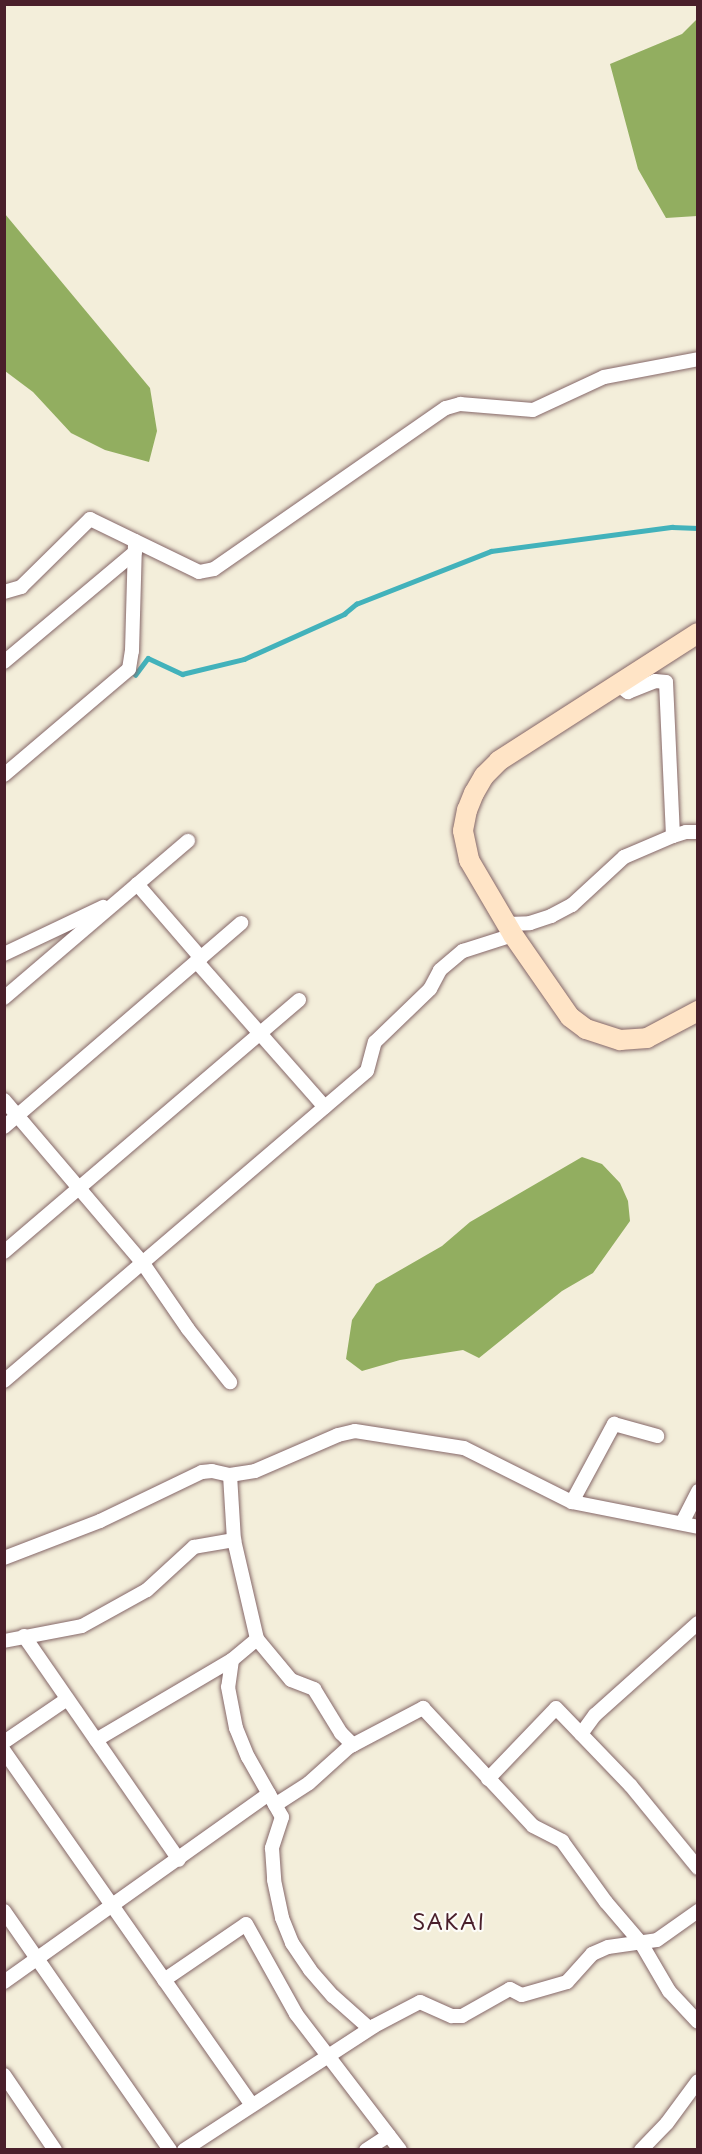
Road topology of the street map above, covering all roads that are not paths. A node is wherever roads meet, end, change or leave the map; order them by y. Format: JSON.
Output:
{"nodes":[{"id":1,"x":698,"y":359,"type":"edge"},
{"id":2,"x":135,"y":547,"type":"junction"},
{"id":3,"x":4,"y":592,"type":"edge"},
{"id":4,"x":698,"y":633,"type":"edge"},
{"id":5,"x":4,"y":662,"type":"edge"},
{"id":6,"x":617,"y":684,"type":"junction"},
{"id":7,"x":6,"y":770,"type":"edge"},
{"id":8,"x":698,"y":832,"type":"edge"},
{"id":9,"x":673,"y":836,"type":"junction"},
{"id":10,"x":188,"y":841,"type":"dead end"},
{"id":11,"x":137,"y":884,"type":"junction"},
{"id":12,"x":120,"y":899,"type":"junction"},
{"id":13,"x":241,"y":923,"type":"dead end"},
{"id":14,"x":510,"y":929,"type":"junction"},
{"id":15,"x":4,"y":954,"type":"edge"},
{"id":16,"x":199,"y":960,"type":"junction"},
{"id":17,"x":4,"y":998,"type":"edge"},
{"id":18,"x":299,"y":1000,"type":"dead end"},
{"id":19,"x":698,"y":1011,"type":"edge"},
{"id":20,"x":260,"y":1034,"type":"junction"},
{"id":21,"x":4,"y":1100,"type":"edge"},
{"id":22,"x":325,"y":1107,"type":"junction"},
{"id":23,"x":18,"y":1116,"type":"junction"},
{"id":24,"x":4,"y":1127,"type":"edge"},
{"id":25,"x":79,"y":1188,"type":"junction"},
{"id":26,"x":4,"y":1252,"type":"edge"},
{"id":27,"x":142,"y":1262,"type":"junction"},
{"id":28,"x":4,"y":1381,"type":"edge"},
{"id":29,"x":230,"y":1382,"type":"dead end"},
{"id":30,"x":657,"y":1436,"type":"dead end"},
{"id":31,"x":230,"y":1474,"type":"junction"},
{"id":32,"x":698,"y":1491,"type":"edge"},
{"id":33,"x":572,"y":1502,"type":"junction"},
{"id":34,"x":682,"y":1523,"type":"junction"},
{"id":35,"x":698,"y":1527,"type":"edge"},
{"id":36,"x":234,"y":1539,"type":"junction"},
{"id":37,"x":4,"y":1558,"type":"edge"},
{"id":38,"x":698,"y":1623,"type":"edge"},
{"id":39,"x":24,"y":1636,"type":"junction"},
{"id":40,"x":257,"y":1639,"type":"junction"},
{"id":41,"x":4,"y":1641,"type":"edge"},
{"id":42,"x":232,"y":1660,"type":"junction"},
{"id":43,"x":67,"y":1699,"type":"junction"},
{"id":44,"x":581,"y":1734,"type":"junction"},
{"id":45,"x":96,"y":1740,"type":"junction"},
{"id":46,"x":4,"y":1742,"type":"edge"},
{"id":47,"x":353,"y":1745,"type":"junction"},
{"id":48,"x":4,"y":1751,"type":"edge"},
{"id":49,"x":488,"y":1779,"type":"junction"},
{"id":50,"x":272,"y":1799,"type":"junction"},
{"id":51,"x":179,"y":1860,"type":"junction"},
{"id":52,"x":698,"y":1868,"type":"edge"},
{"id":53,"x":113,"y":1906,"type":"junction"},
{"id":54,"x":4,"y":1911,"type":"edge"},
{"id":55,"x":698,"y":1911,"type":"edge"},
{"id":56,"x":641,"y":1943,"type":"junction"},
{"id":57,"x":37,"y":1959,"type":"junction"},
{"id":58,"x":164,"y":1980,"type":"junction"},
{"id":59,"x":4,"y":1982,"type":"edge"},
{"id":60,"x":698,"y":2022,"type":"edge"},
{"id":61,"x":369,"y":2028,"type":"junction"},
{"id":62,"x":328,"y":2055,"type":"junction"},
{"id":63,"x":4,"y":2075,"type":"edge"},
{"id":64,"x":698,"y":2081,"type":"edge"},
{"id":65,"x":252,"y":2105,"type":"junction"},
{"id":66,"x":389,"y":2135,"type":"junction"},
{"id":67,"x":55,"y":2150,"type":"edge"},
{"id":68,"x":170,"y":2150,"type":"edge"},
{"id":69,"x":184,"y":2150,"type":"edge"},
{"id":70,"x":366,"y":2150,"type":"edge"},
{"id":71,"x":400,"y":2150,"type":"edge"},
{"id":72,"x":641,"y":2150,"type":"edge"}],
"edges":[{"from":1,"to":2,"type":"street"},
{"from":2,"to":3,"type":"street"},
{"from":2,"to":5,"type":"street"},
{"from":2,"to":7,"type":"street"},
{"from":4,"to":6,"type":"street"},
{"from":6,"to":9,"type":"street"},
{"from":6,"to":14,"type":"street"},
{"from":8,"to":9,"type":"street"},
{"from":9,"to":14,"type":"street"},
{"from":10,"to":11,"type":"street"},
{"from":11,"to":12,"type":"street"},
{"from":11,"to":16,"type":"street"},
{"from":12,"to":15,"type":"street"},
{"from":12,"to":17,"type":"street"},
{"from":13,"to":16,"type":"street"},
{"from":14,"to":19,"type":"street"},
{"from":14,"to":22,"type":"street"},
{"from":16,"to":20,"type":"street"},
{"from":16,"to":23,"type":"street"},
{"from":18,"to":20,"type":"street"},
{"from":20,"to":22,"type":"street"},
{"from":20,"to":25,"type":"street"},
{"from":21,"to":23,"type":"street"},
{"from":22,"to":27,"type":"street"},
{"from":23,"to":24,"type":"street"},
{"from":23,"to":25,"type":"street"},
{"from":25,"to":26,"type":"street"},
{"from":25,"to":27,"type":"street"},
{"from":27,"to":28,"type":"street"},
{"from":27,"to":29,"type":"street"},
{"from":30,"to":33,"type":"street"},
{"from":31,"to":33,"type":"street"},
{"from":31,"to":36,"type":"street"},
{"from":31,"to":37,"type":"street"},
{"from":32,"to":34,"type":"street"},
{"from":33,"to":34,"type":"street"},
{"from":34,"to":35,"type":"street"},
{"from":36,"to":39,"type":"street"},
{"from":36,"to":40,"type":"street"},
{"from":38,"to":44,"type":"street"},
{"from":39,"to":41,"type":"street"},
{"from":39,"to":43,"type":"street"},
{"from":40,"to":42,"type":"street"},
{"from":40,"to":47,"type":"street"},
{"from":42,"to":45,"type":"street"},
{"from":42,"to":50,"type":"street"},
{"from":43,"to":45,"type":"street"},
{"from":43,"to":46,"type":"street"},
{"from":44,"to":49,"type":"street"},
{"from":44,"to":52,"type":"street"},
{"from":45,"to":51,"type":"street"},
{"from":47,"to":49,"type":"street"},
{"from":47,"to":50,"type":"street"},
{"from":48,"to":53,"type":"street"},
{"from":49,"to":56,"type":"street"},
{"from":50,"to":51,"type":"street"},
{"from":50,"to":61,"type":"street"},
{"from":51,"to":53,"type":"street"},
{"from":53,"to":57,"type":"street"},
{"from":53,"to":58,"type":"street"},
{"from":54,"to":57,"type":"street"},
{"from":55,"to":56,"type":"street"},
{"from":56,"to":60,"type":"street"},
{"from":56,"to":61,"type":"street"},
{"from":57,"to":59,"type":"street"},
{"from":57,"to":68,"type":"street"},
{"from":58,"to":62,"type":"street"},
{"from":58,"to":65,"type":"street"},
{"from":61,"to":62,"type":"street"},
{"from":62,"to":65,"type":"street"},
{"from":62,"to":66,"type":"street"},
{"from":63,"to":67,"type":"street"},
{"from":64,"to":72,"type":"street"},
{"from":65,"to":69,"type":"street"},
{"from":66,"to":70,"type":"street"},
{"from":66,"to":71,"type":"street"}]}
